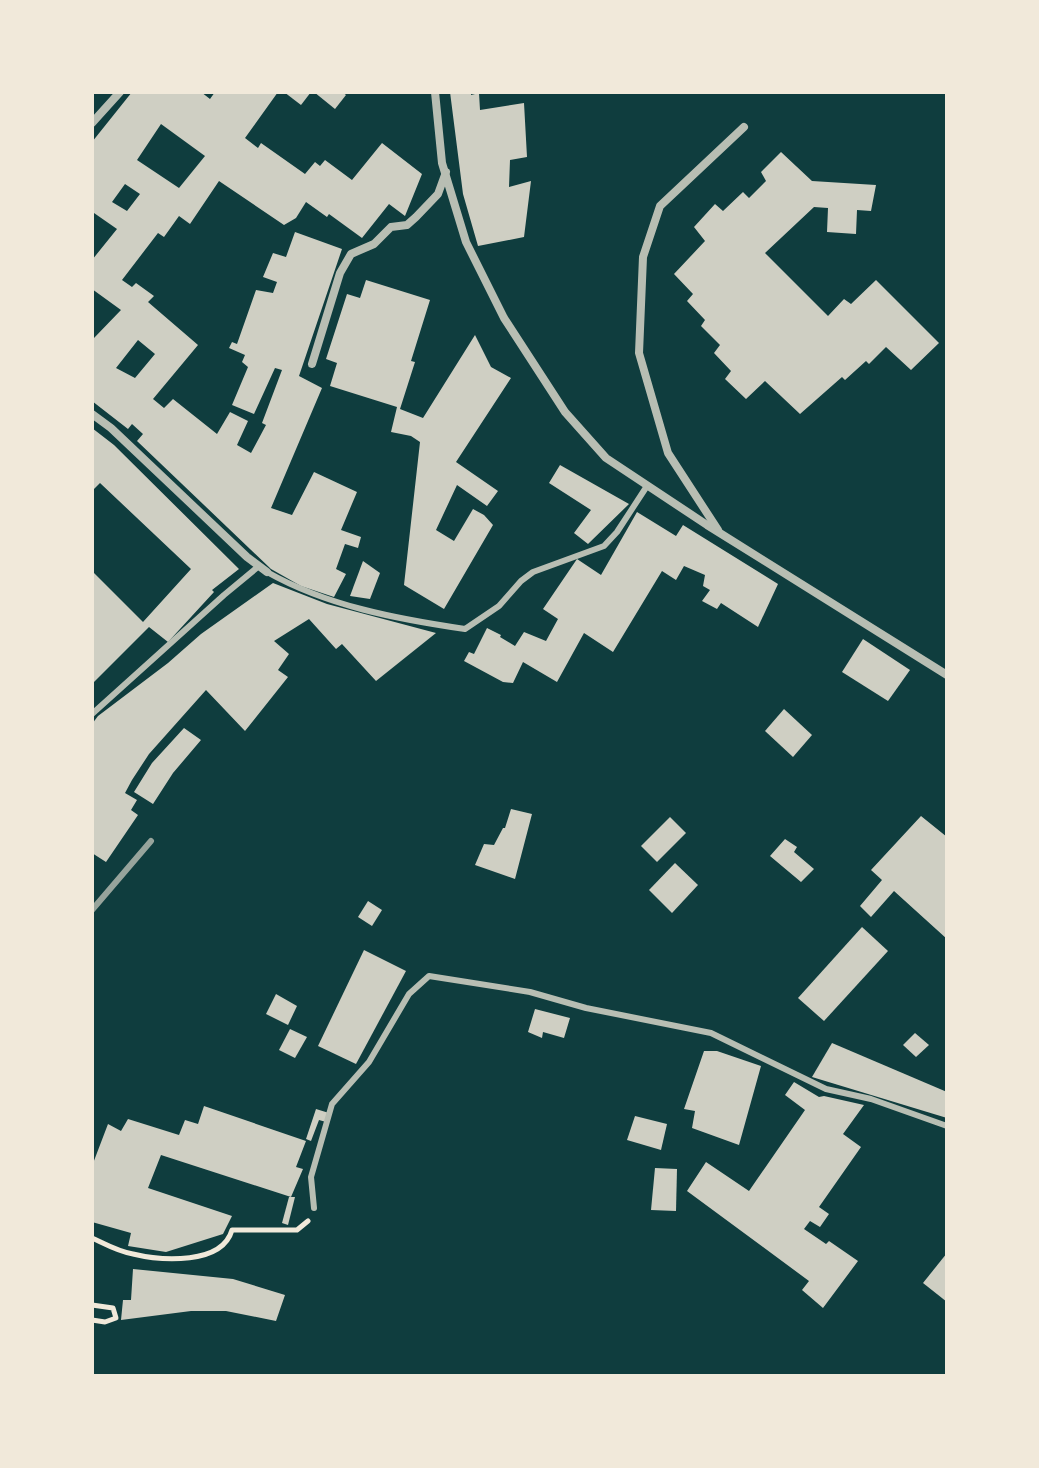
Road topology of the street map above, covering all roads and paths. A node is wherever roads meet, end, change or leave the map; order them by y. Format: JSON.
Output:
{"nodes":[{"id":1,"x":120,"y":92,"type":"edge"},
{"id":2,"x":435,"y":92,"type":"edge"},
{"id":3,"x":92,"y":123,"type":"edge"},
{"id":4,"x":744,"y":127,"type":"dead end"},
{"id":5,"x":446,"y":172,"type":"junction"},
{"id":6,"x":312,"y":364,"type":"dead end"},
{"id":7,"x":92,"y":414,"type":"edge"},
{"id":8,"x":647,"y":486,"type":"junction"},
{"id":9,"x":720,"y":534,"type":"junction"},
{"id":10,"x":263,"y":569,"type":"junction"},
{"id":11,"x":947,"y":675,"type":"edge"},
{"id":12,"x":92,"y":714,"type":"edge"},
{"id":13,"x":947,"y":1126,"type":"edge"},
{"id":14,"x":314,"y":1208,"type":"joint"},
{"id":15,"x":92,"y":1238,"type":"edge"},
{"id":16,"x":92,"y":1305,"type":"edge"},
{"id":17,"x":92,"y":1320,"type":"edge"}],
"edges":[{"from":1,"to":3,"type":"street"},
{"from":2,"to":5,"type":"street"},
{"from":4,"to":9,"type":"street"},
{"from":5,"to":6,"type":"street"},
{"from":5,"to":8,"type":"street"},
{"from":7,"to":10,"type":"street"},
{"from":8,"to":9,"type":"street"},
{"from":8,"to":10,"type":"lane"},
{"from":9,"to":11,"type":"street"},
{"from":10,"to":12,"type":"lane"},
{"from":13,"to":14,"type":"lane"},
{"from":14,"to":15,"type":"path"},
{"from":16,"to":17,"type":"path"}]}
